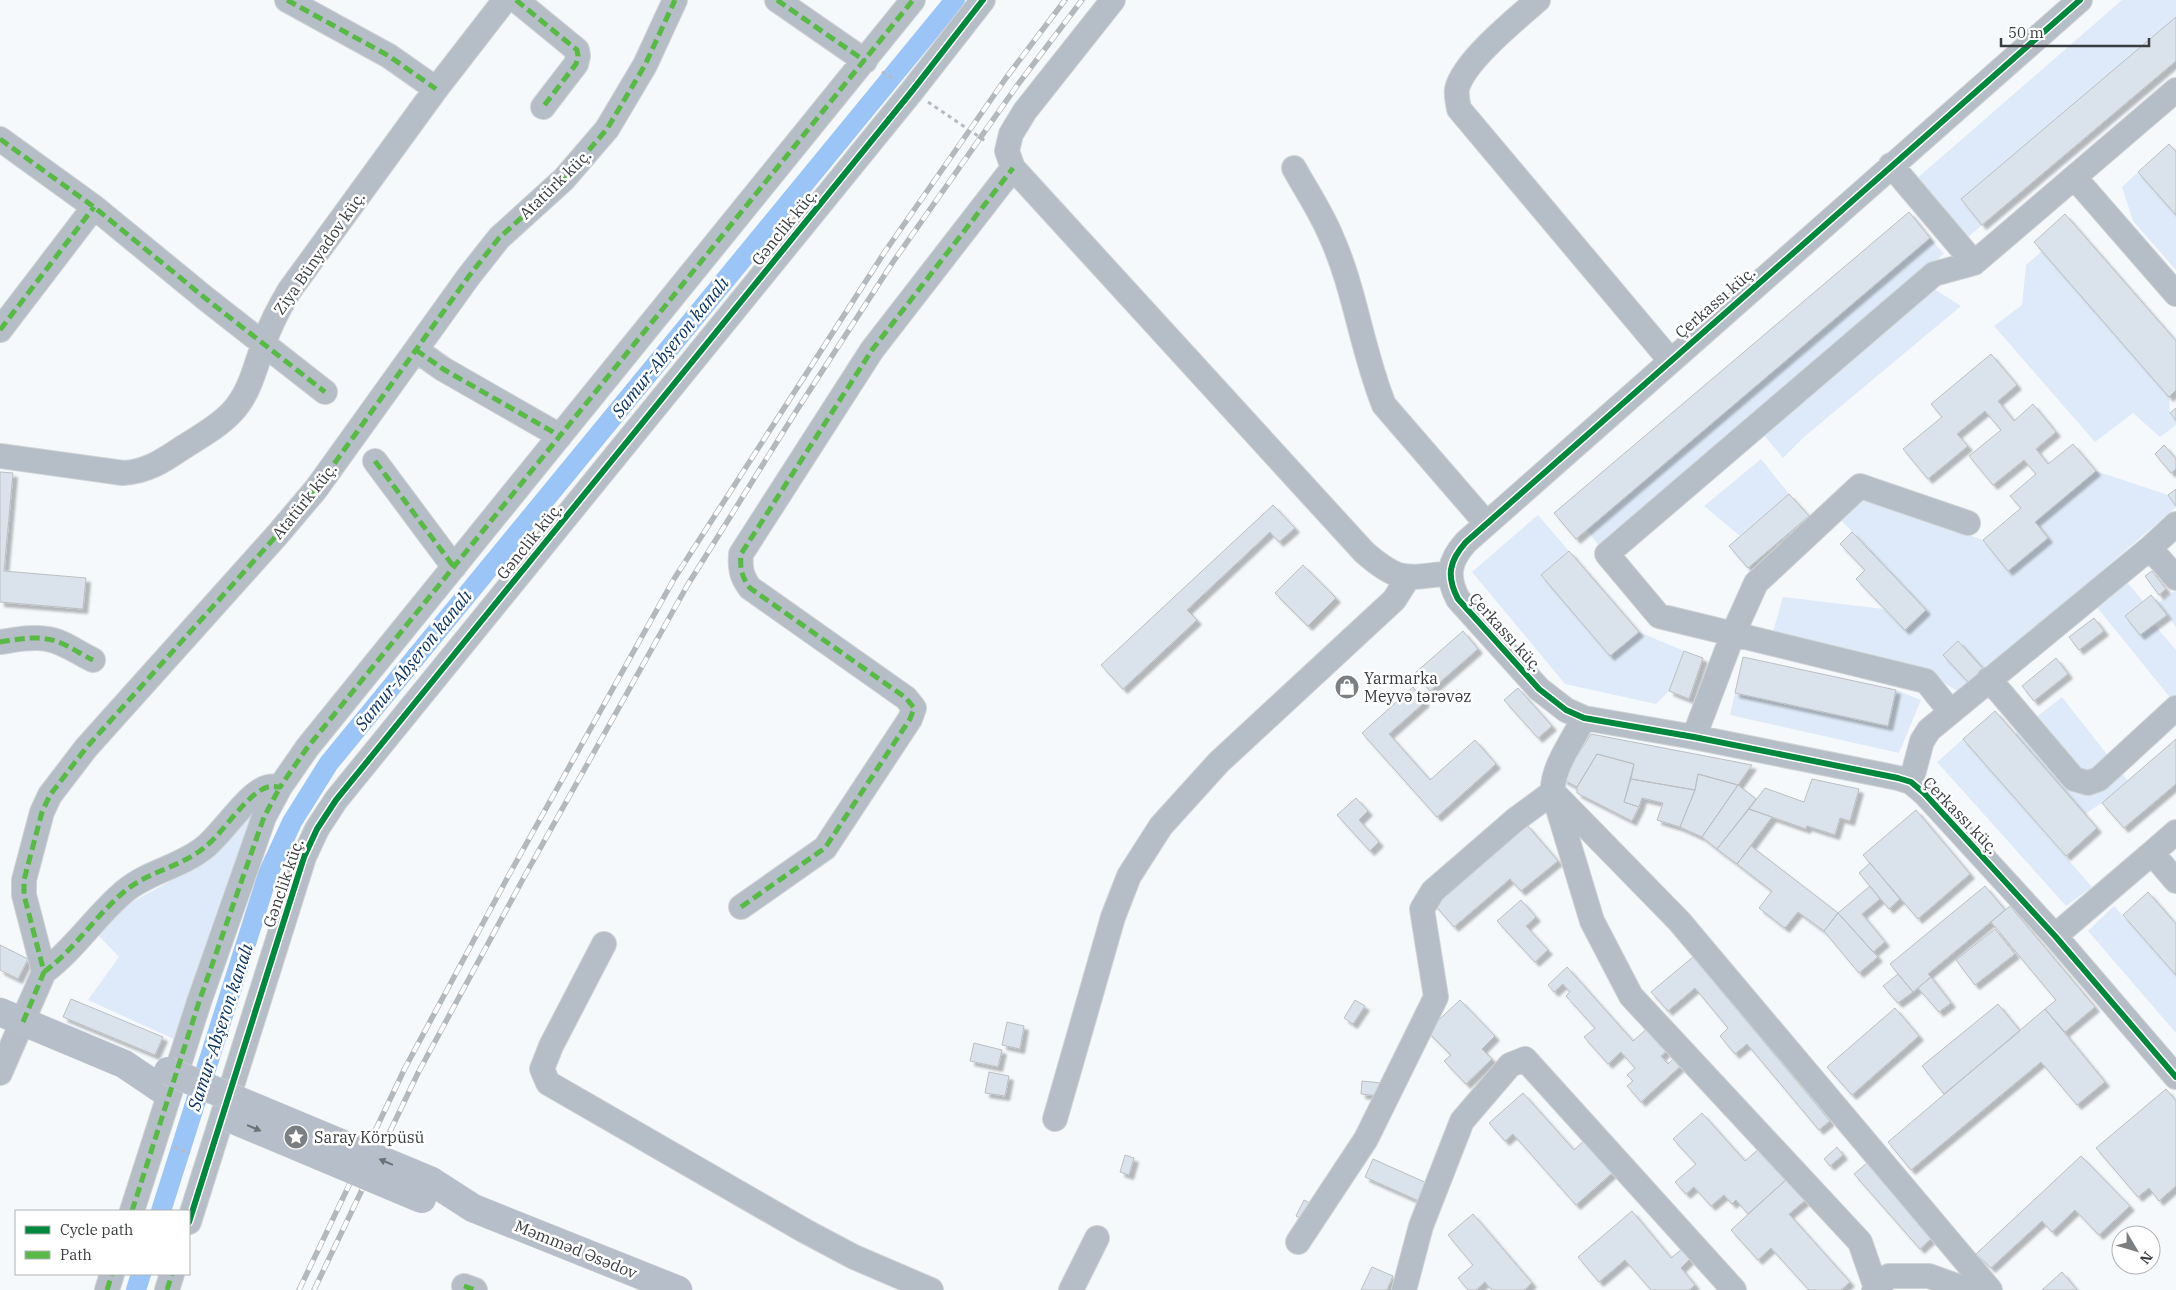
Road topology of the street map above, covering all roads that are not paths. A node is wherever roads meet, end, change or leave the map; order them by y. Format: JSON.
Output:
{"nodes":[{"id":1,"x":287,"y":0,"type":"edge"},
{"id":2,"x":504,"y":0,"type":"edge"},
{"id":3,"x":516,"y":0,"type":"edge"},
{"id":4,"x":675,"y":0,"type":"edge"},
{"id":5,"x":777,"y":0,"type":"edge"},
{"id":6,"x":914,"y":0,"type":"edge"},
{"id":7,"x":983,"y":0,"type":"edge"},
{"id":8,"x":1113,"y":0,"type":"edge"},
{"id":9,"x":1538,"y":0,"type":"edge"},
{"id":10,"x":2080,"y":0,"type":"edge"},
{"id":11,"x":865,"y":61,"type":"junction"},
{"id":12,"x":436,"y":90,"type":"junction"},
{"id":13,"x":2176,"y":90,"type":"edge"},
{"id":14,"x":542,"y":107,"type":"dead end"},
{"id":15,"x":0,"y":139,"type":"edge"},
{"id":16,"x":1010,"y":160,"type":"junction"},
{"id":17,"x":1891,"y":165,"type":"junction"},
{"id":18,"x":1294,"y":168,"type":"dead end"},
{"id":19,"x":2075,"y":178,"type":"junction"},
{"id":20,"x":94,"y":207,"type":"junction"},
{"id":21,"x":1974,"y":262,"type":"junction"},
{"id":22,"x":2176,"y":294,"type":"edge"},
{"id":23,"x":0,"y":330,"type":"edge"},
{"id":24,"x":263,"y":344,"type":"junction"},
{"id":25,"x":416,"y":350,"type":"junction"},
{"id":26,"x":1670,"y":360,"type":"junction"},
{"id":27,"x":325,"y":392,"type":"dead end"},
{"id":28,"x":560,"y":436,"type":"junction"},
{"id":29,"x":0,"y":456,"type":"edge"},
{"id":30,"x":375,"y":461,"type":"dead end"},
{"id":31,"x":1968,"y":523,"type":"dead end"},
{"id":32,"x":1486,"y":524,"type":"junction"},
{"id":33,"x":2176,"y":524,"type":"edge"},
{"id":34,"x":2150,"y":548,"type":"junction"},
{"id":35,"x":454,"y":568,"type":"junction"},
{"id":36,"x":1450,"y":573,"type":"junction"},
{"id":37,"x":1408,"y":578,"type":"junction"},
{"id":38,"x":2176,"y":578,"type":"edge"},
{"id":39,"x":1733,"y":634,"type":"junction"},
{"id":40,"x":0,"y":642,"type":"edge"},
{"id":41,"x":92,"y":660,"type":"dead end"},
{"id":42,"x":1989,"y":679,"type":"junction"},
{"id":43,"x":2176,"y":708,"type":"edge"},
{"id":44,"x":1950,"y":711,"type":"junction"},
{"id":45,"x":1584,"y":718,"type":"junction"},
{"id":46,"x":1694,"y":737,"type":"junction"},
{"id":47,"x":1910,"y":782,"type":"junction"},
{"id":48,"x":280,"y":787,"type":"junction"},
{"id":49,"x":1553,"y":792,"type":"junction"},
{"id":50,"x":2176,"y":832,"type":"edge"},
{"id":51,"x":2152,"y":853,"type":"junction"},
{"id":52,"x":2176,"y":881,"type":"edge"},
{"id":53,"x":741,"y":906,"type":"dead end"},
{"id":54,"x":2055,"y":936,"type":"junction"},
{"id":55,"x":604,"y":944,"type":"dead end"},
{"id":56,"x":44,"y":972,"type":"junction"},
{"id":57,"x":12,"y":1017,"type":"edge"},
{"id":58,"x":2,"y":1063,"type":"edge"},
{"id":59,"x":2176,"y":1077,"type":"edge"},
{"id":60,"x":1056,"y":1119,"type":"dead end"},
{"id":61,"x":132,"y":1210,"type":"edge"},
{"id":62,"x":190,"y":1219,"type":"edge"},
{"id":63,"x":1097,"y":1238,"type":"dead end"},
{"id":64,"x":1298,"y":1242,"type":"dead end"},
{"id":65,"x":112,"y":1275,"type":"edge"},
{"id":66,"x":172,"y":1275,"type":"edge"},
{"id":67,"x":1875,"y":1289,"type":"edge"},
{"id":68,"x":107,"y":1290,"type":"edge"},
{"id":69,"x":167,"y":1290,"type":"edge"},
{"id":70,"x":678,"y":1290,"type":"edge"},
{"id":71,"x":932,"y":1290,"type":"edge"},
{"id":72,"x":1071,"y":1290,"type":"edge"},
{"id":73,"x":1404,"y":1290,"type":"edge"},
{"id":74,"x":1734,"y":1290,"type":"edge"},
{"id":75,"x":1968,"y":1290,"type":"edge"},
{"id":76,"x":1990,"y":1290,"type":"edge"}],
"edges":[{"from":1,"to":12,"type":"street"},
{"from":2,"to":12,"type":"street","name":"Ziya Bünyadov küç."},
{"from":3,"to":14,"type":"street"},
{"from":4,"to":25,"type":"street","name":"Atatürk küç."},
{"from":5,"to":11,"type":"street"},
{"from":6,"to":11,"type":"street"},
{"from":7,"to":62,"type":"street","name":"Gənclik küç."},
{"from":8,"to":16,"type":"street"},
{"from":9,"to":26,"type":"street"},
{"from":10,"to":17,"type":"street","name":"Çerkassı küç."},
{"from":11,"to":28,"type":"street"},
{"from":12,"to":24,"type":"street","name":"Ziya Bünyadov küç."},
{"from":13,"to":19,"type":"street"},
{"from":15,"to":20,"type":"street"},
{"from":16,"to":37,"type":"street"},
{"from":16,"to":53,"type":"street"},
{"from":17,"to":21,"type":"street"},
{"from":17,"to":26,"type":"street","name":"Çerkassı küç."},
{"from":18,"to":32,"type":"street"},
{"from":19,"to":21,"type":"street"},
{"from":19,"to":22,"type":"street"},
{"from":20,"to":23,"type":"street"},
{"from":20,"to":24,"type":"street"},
{"from":21,"to":39,"type":"street"},
{"from":24,"to":27,"type":"street"},
{"from":24,"to":29,"type":"street","name":"Ziya Bünyadov küç."},
{"from":25,"to":28,"type":"street"},
{"from":25,"to":56,"type":"street","name":"Atatürk küç."},
{"from":26,"to":32,"type":"street","name":"Çerkassı küç."},
{"from":28,"to":35,"type":"street"},
{"from":30,"to":35,"type":"street"},
{"from":31,"to":39,"type":"street"},
{"from":32,"to":36,"type":"street","name":"Çerkassı küç."},
{"from":33,"to":34,"type":"street"},
{"from":34,"to":38,"type":"street"},
{"from":34,"to":42,"type":"street"},
{"from":35,"to":48,"type":"street"},
{"from":36,"to":37,"type":"street"},
{"from":36,"to":45,"type":"street","name":"Çerkassı küç."},
{"from":37,"to":60,"type":"street"},
{"from":39,"to":44,"type":"street"},
{"from":39,"to":46,"type":"street"},
{"from":40,"to":41,"type":"street"},
{"from":42,"to":43,"type":"street"},
{"from":42,"to":44,"type":"street"},
{"from":44,"to":47,"type":"street"},
{"from":45,"to":46,"type":"street","name":"Çerkassı küç."},
{"from":45,"to":49,"type":"street"},
{"from":46,"to":47,"type":"street","name":"Çerkassı küç."},
{"from":47,"to":54,"type":"street","name":"Çerkassı küç."},
{"from":48,"to":56,"type":"street"},
{"from":48,"to":61,"type":"street"},
{"from":49,"to":64,"type":"street"},
{"from":49,"to":67,"type":"street"},
{"from":49,"to":76,"type":"street"},
{"from":50,"to":51,"type":"street"},
{"from":51,"to":52,"type":"street"},
{"from":51,"to":54,"type":"street"},
{"from":54,"to":59,"type":"street","name":"Çerkassı küç."},
{"from":55,"to":71,"type":"street"},
{"from":56,"to":57,"type":"street"},
{"from":57,"to":58,"type":"street"},
{"from":57,"to":70,"type":"main road","name":"Məmməd Əsədov","bridge":true},
{"from":63,"to":72,"type":"street"},
{"from":65,"to":68,"type":"street"},
{"from":66,"to":69,"type":"street"},
{"from":67,"to":75,"type":"street"},
{"from":73,"to":74,"type":"street"}]}
